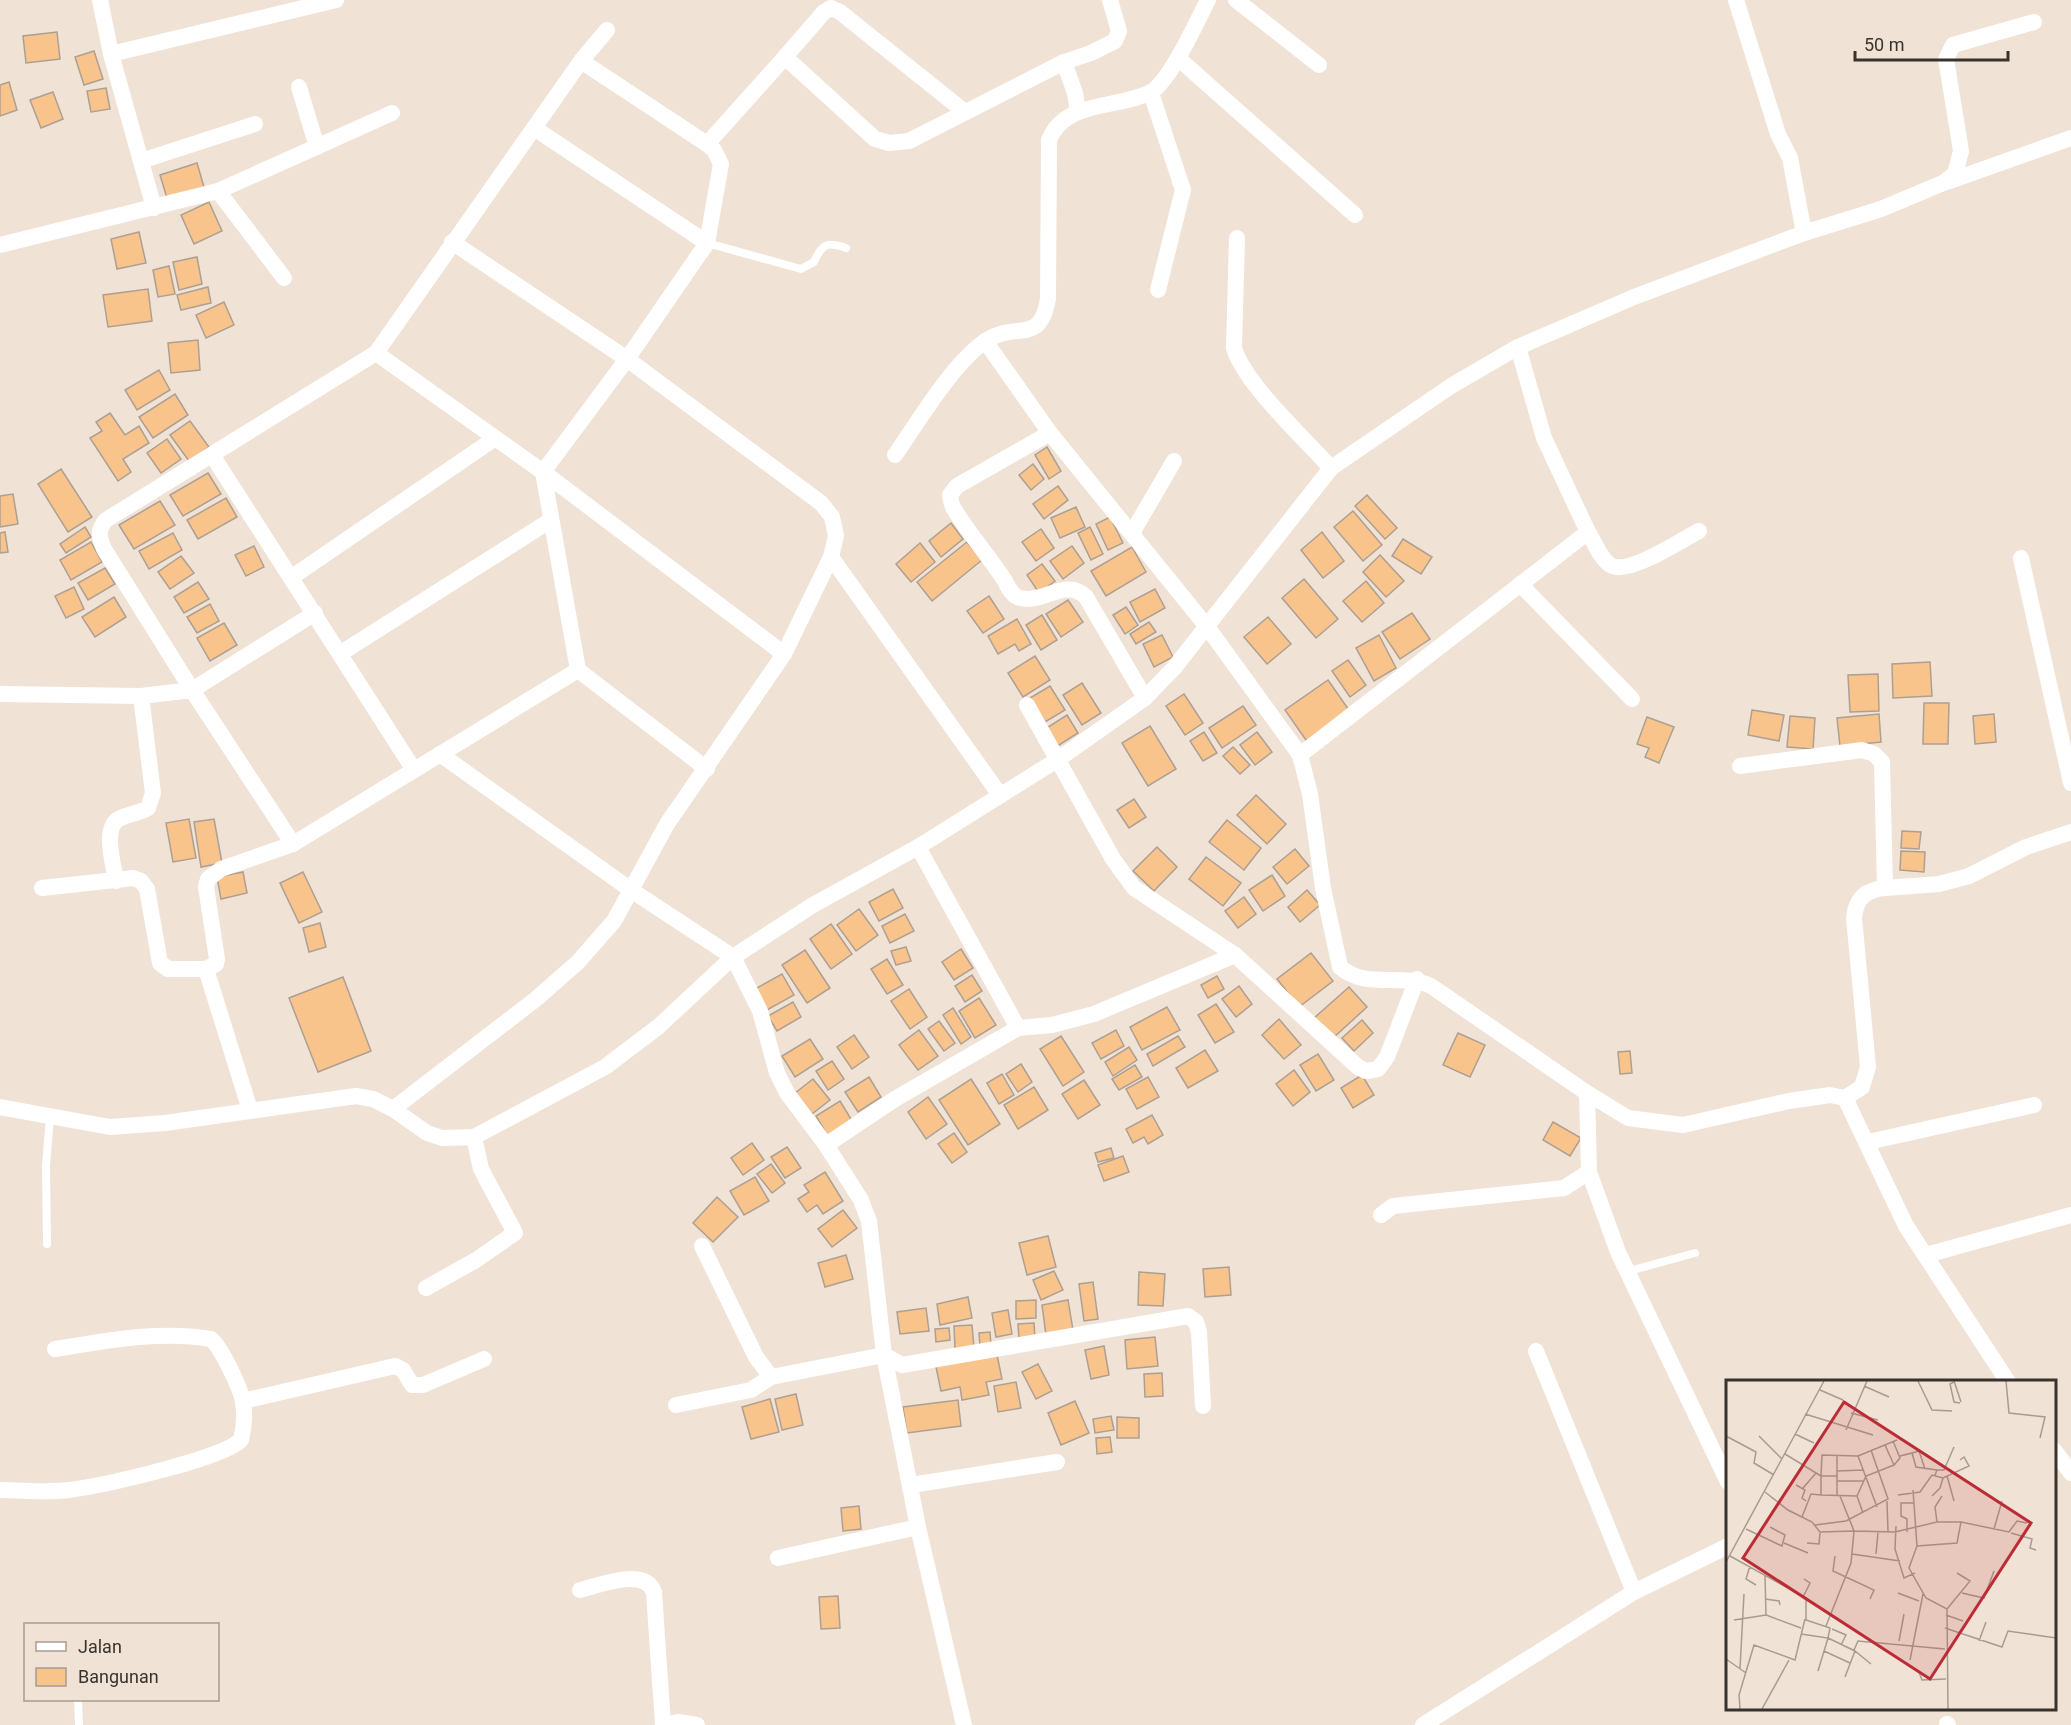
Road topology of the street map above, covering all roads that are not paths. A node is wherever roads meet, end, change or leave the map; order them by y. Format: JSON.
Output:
{"nodes":[{"id":1,"x":100,"y":0,"type":"edge"},
{"id":2,"x":336,"y":0,"type":"edge"},
{"id":3,"x":1110,"y":0,"type":"edge"},
{"id":4,"x":1208,"y":0,"type":"edge"},
{"id":5,"x":1236,"y":0,"type":"edge"},
{"id":6,"x":1736,"y":0,"type":"edge"},
{"id":7,"x":2034,"y":22,"type":"dead end"},
{"id":8,"x":607,"y":30,"type":"dead end"},
{"id":9,"x":111,"y":54,"type":"junction"},
{"id":10,"x":785,"y":57,"type":"junction"},
{"id":11,"x":1179,"y":59,"type":"junction"},
{"id":12,"x":581,"y":61,"type":"junction"},
{"id":13,"x":1064,"y":62,"type":"junction"},
{"id":14,"x":1319,"y":65,"type":"dead end"},
{"id":15,"x":299,"y":87,"type":"dead end"},
{"id":16,"x":1151,"y":93,"type":"junction"},
{"id":17,"x":965,"y":112,"type":"junction"},
{"id":18,"x":1078,"y":112,"type":"junction"},
{"id":19,"x":392,"y":113,"type":"dead end"},
{"id":20,"x":255,"y":124,"type":"dead end"},
{"id":21,"x":534,"y":128,"type":"junction"},
{"id":22,"x":2071,"y":138,"type":"edge"},
{"id":23,"x":707,"y":144,"type":"junction"},
{"id":24,"x":317,"y":147,"type":"junction"},
{"id":25,"x":141,"y":161,"type":"junction"},
{"id":26,"x":1943,"y":183,"type":"junction"},
{"id":27,"x":218,"y":191,"type":"junction"},
{"id":28,"x":154,"y":208,"type":"junction"},
{"id":29,"x":1355,"y":215,"type":"dead end"},
{"id":30,"x":1804,"y":233,"type":"junction"},
{"id":31,"x":1237,"y":238,"type":"dead end"},
{"id":32,"x":452,"y":242,"type":"junction"},
{"id":33,"x":707,"y":243,"type":"junction"},
{"id":34,"x":0,"y":245,"type":"edge"},
{"id":35,"x":846,"y":248,"type":"dead end"},
{"id":36,"x":284,"y":278,"type":"dead end"},
{"id":37,"x":1158,"y":290,"type":"dead end"},
{"id":38,"x":984,"y":341,"type":"junction"},
{"id":39,"x":1518,"y":348,"type":"junction"},
{"id":40,"x":376,"y":353,"type":"junction"},
{"id":41,"x":627,"y":359,"type":"junction"},
{"id":42,"x":1050,"y":433,"type":"junction"},
{"id":43,"x":494,"y":439,"type":"junction"},
{"id":44,"x":212,"y":455,"type":"junction"},
{"id":45,"x":895,"y":455,"type":"dead end"},
{"id":46,"x":1174,"y":461,"type":"dead end"},
{"id":47,"x":1331,"y":468,"type":"junction"},
{"id":48,"x":543,"y":472,"type":"junction"},
{"id":49,"x":551,"y":520,"type":"junction"},
{"id":50,"x":1699,"y":531,"type":"dead end"},
{"id":51,"x":1132,"y":532,"type":"junction"},
{"id":52,"x":1588,"y":532,"type":"junction"},
{"id":53,"x":831,"y":557,"type":"junction"},
{"id":54,"x":2021,"y":558,"type":"dead end"},
{"id":55,"x":292,"y":577,"type":"junction"},
{"id":56,"x":1520,"y":584,"type":"junction"},
{"id":57,"x":315,"y":613,"type":"junction"},
{"id":58,"x":1208,"y":628,"type":"junction"},
{"id":59,"x":341,"y":652,"type":"junction"},
{"id":60,"x":784,"y":654,"type":"junction"},
{"id":61,"x":578,"y":670,"type":"junction"},
{"id":62,"x":192,"y":690,"type":"junction"},
{"id":63,"x":0,"y":694,"type":"edge"},
{"id":64,"x":141,"y":696,"type":"junction"},
{"id":65,"x":1145,"y":698,"type":"junction"},
{"id":66,"x":1632,"y":699,"type":"dead end"},
{"id":67,"x":1027,"y":705,"type":"dead end"},
{"id":68,"x":440,"y":754,"type":"junction"},
{"id":69,"x":1299,"y":755,"type":"junction"},
{"id":70,"x":1057,"y":759,"type":"junction"},
{"id":71,"x":1740,"y":766,"type":"dead end"},
{"id":72,"x":707,"y":769,"type":"junction"},
{"id":73,"x":414,"y":770,"type":"junction"},
{"id":74,"x":2071,"y":783,"type":"edge"},
{"id":75,"x":1000,"y":795,"type":"junction"},
{"id":76,"x":2071,"y":832,"type":"edge"},
{"id":77,"x":293,"y":844,"type":"junction"},
{"id":78,"x":918,"y":847,"type":"junction"},
{"id":79,"x":116,"y":881,"type":"junction"},
{"id":80,"x":42,"y":888,"type":"dead end"},
{"id":81,"x":1885,"y":888,"type":"junction"},
{"id":82,"x":631,"y":890,"type":"junction"},
{"id":83,"x":1235,"y":955,"type":"junction"},
{"id":84,"x":733,"y":957,"type":"junction"},
{"id":85,"x":206,"y":969,"type":"junction"},
{"id":86,"x":1417,"y":979,"type":"junction"},
{"id":87,"x":1018,"y":1028,"type":"junction"},
{"id":88,"x":1587,"y":1093,"type":"junction"},
{"id":89,"x":1845,"y":1098,"type":"junction"},
{"id":90,"x":2034,"y":1105,"type":"dead end"},
{"id":91,"x":0,"y":1107,"type":"edge"},
{"id":92,"x":393,"y":1108,"type":"junction"},
{"id":93,"x":250,"y":1110,"type":"junction"},
{"id":94,"x":50,"y":1117,"type":"junction"},
{"id":95,"x":474,"y":1137,"type":"junction"},
{"id":96,"x":1868,"y":1142,"type":"junction"},
{"id":97,"x":826,"y":1145,"type":"junction"},
{"id":98,"x":1589,"y":1172,"type":"junction"},
{"id":99,"x":1381,"y":1215,"type":"dead end"},
{"id":100,"x":2071,"y":1215,"type":"edge"},
{"id":101,"x":47,"y":1244,"type":"dead end"},
{"id":102,"x":702,"y":1246,"type":"dead end"},
{"id":103,"x":1695,"y":1253,"type":"dead end"},
{"id":104,"x":1926,"y":1255,"type":"junction"},
{"id":105,"x":1629,"y":1271,"type":"junction"},
{"id":106,"x":426,"y":1288,"type":"dead end"},
{"id":107,"x":55,"y":1349,"type":"dead end"},
{"id":108,"x":1536,"y":1352,"type":"dead end"},
{"id":109,"x":884,"y":1355,"type":"junction"},
{"id":110,"x":484,"y":1359,"type":"dead end"},
{"id":111,"x":771,"y":1377,"type":"junction"},
{"id":112,"x":2007,"y":1380,"type":"edge"},
{"id":113,"x":243,"y":1401,"type":"junction"},
{"id":114,"x":676,"y":1405,"type":"dead end"},
{"id":115,"x":1203,"y":1406,"type":"dead end"},
{"id":116,"x":2056,"y":1451,"type":"edge"},
{"id":117,"x":1057,"y":1462,"type":"dead end"},
{"id":118,"x":2071,"y":1473,"type":"edge"},
{"id":119,"x":1726,"y":1478,"type":"edge"},
{"id":120,"x":911,"y":1485,"type":"junction"},
{"id":121,"x":0,"y":1490,"type":"edge"},
{"id":122,"x":918,"y":1527,"type":"junction"},
{"id":123,"x":1726,"y":1547,"type":"edge"},
{"id":124,"x":778,"y":1558,"type":"dead end"},
{"id":125,"x":580,"y":1590,"type":"dead end"},
{"id":126,"x":1634,"y":1592,"type":"junction"},
{"id":127,"x":78,"y":1701,"type":"edge"},
{"id":128,"x":79,"y":1725,"type":"edge"},
{"id":129,"x":663,"y":1725,"type":"edge"},
{"id":130,"x":668,"y":1725,"type":"edge"},
{"id":131,"x":697,"y":1725,"type":"edge"},
{"id":132,"x":964,"y":1725,"type":"edge"},
{"id":133,"x":1423,"y":1725,"type":"edge"}],
"edges":[{"from":1,"to":9,"type":"street"},
{"from":2,"to":9,"type":"street"},
{"from":3,"to":13,"type":"street"},
{"from":4,"to":11,"type":"street"},
{"from":5,"to":14,"type":"street"},
{"from":6,"to":30,"type":"street"},
{"from":7,"to":26,"type":"street"},
{"from":8,"to":12,"type":"street"},
{"from":9,"to":25,"type":"street"},
{"from":10,"to":17,"type":"street"},
{"from":10,"to":17,"type":"street"},
{"from":10,"to":23,"type":"street"},
{"from":11,"to":16,"type":"street"},
{"from":11,"to":29,"type":"street"},
{"from":12,"to":21,"type":"street"},
{"from":12,"to":23,"type":"street"},
{"from":13,"to":17,"type":"street"},
{"from":13,"to":18,"type":"street"},
{"from":15,"to":24,"type":"street"},
{"from":16,"to":18,"type":"street"},
{"from":16,"to":37,"type":"street"},
{"from":18,"to":38,"type":"street"},
{"from":19,"to":24,"type":"street"},
{"from":20,"to":25,"type":"street"},
{"from":21,"to":32,"type":"street"},
{"from":21,"to":33,"type":"street"},
{"from":22,"to":26,"type":"street"},
{"from":23,"to":33,"type":"street"},
{"from":24,"to":27,"type":"street"},
{"from":25,"to":28,"type":"street"},
{"from":26,"to":30,"type":"street"},
{"from":27,"to":28,"type":"street"},
{"from":27,"to":36,"type":"street"},
{"from":28,"to":34,"type":"street"},
{"from":30,"to":39,"type":"street"},
{"from":31,"to":47,"type":"street"},
{"from":32,"to":40,"type":"street"},
{"from":32,"to":41,"type":"street"},
{"from":33,"to":35,"type":"lane"},
{"from":33,"to":41,"type":"street"},
{"from":38,"to":42,"type":"street"},
{"from":38,"to":45,"type":"street"},
{"from":39,"to":47,"type":"street"},
{"from":39,"to":52,"type":"street"},
{"from":40,"to":43,"type":"street"},
{"from":40,"to":44,"type":"street"},
{"from":41,"to":48,"type":"street"},
{"from":41,"to":53,"type":"street"},
{"from":42,"to":51,"type":"street"},
{"from":42,"to":65,"type":"street"},
{"from":43,"to":48,"type":"street"},
{"from":43,"to":55,"type":"street"},
{"from":44,"to":55,"type":"street"},
{"from":44,"to":62,"type":"street"},
{"from":46,"to":51,"type":"street"},
{"from":47,"to":58,"type":"street"},
{"from":48,"to":49,"type":"street"},
{"from":48,"to":60,"type":"street"},
{"from":49,"to":59,"type":"street"},
{"from":49,"to":61,"type":"street"},
{"from":50,"to":52,"type":"street"},
{"from":51,"to":58,"type":"street"},
{"from":52,"to":56,"type":"street"},
{"from":53,"to":60,"type":"street"},
{"from":53,"to":75,"type":"street"},
{"from":54,"to":74,"type":"street"},
{"from":55,"to":57,"type":"street"},
{"from":56,"to":66,"type":"street"},
{"from":56,"to":69,"type":"street"},
{"from":57,"to":59,"type":"street"},
{"from":57,"to":62,"type":"street"},
{"from":58,"to":65,"type":"street"},
{"from":58,"to":69,"type":"street"},
{"from":59,"to":73,"type":"street"},
{"from":60,"to":72,"type":"street"},
{"from":61,"to":68,"type":"street"},
{"from":61,"to":72,"type":"street"},
{"from":62,"to":64,"type":"street"},
{"from":62,"to":77,"type":"street"},
{"from":63,"to":64,"type":"street"},
{"from":64,"to":79,"type":"street"},
{"from":65,"to":70,"type":"street"},
{"from":67,"to":70,"type":"street"},
{"from":68,"to":73,"type":"street"},
{"from":68,"to":82,"type":"street"},
{"from":69,"to":86,"type":"street"},
{"from":70,"to":75,"type":"street"},
{"from":70,"to":83,"type":"street"},
{"from":71,"to":81,"type":"street"},
{"from":72,"to":82,"type":"street"},
{"from":73,"to":77,"type":"street"},
{"from":75,"to":78,"type":"street"},
{"from":76,"to":81,"type":"street"},
{"from":77,"to":85,"type":"street"},
{"from":78,"to":84,"type":"street"},
{"from":78,"to":87,"type":"street"},
{"from":79,"to":80,"type":"street"},
{"from":79,"to":85,"type":"street"},
{"from":81,"to":89,"type":"street"},
{"from":82,"to":84,"type":"street"},
{"from":82,"to":92,"type":"street"},
{"from":83,"to":86,"type":"street"},
{"from":83,"to":87,"type":"street"},
{"from":84,"to":95,"type":"street"},
{"from":84,"to":97,"type":"street"},
{"from":85,"to":93,"type":"street"},
{"from":86,"to":88,"type":"street"},
{"from":87,"to":97,"type":"street"},
{"from":88,"to":89,"type":"street"},
{"from":88,"to":98,"type":"street"},
{"from":89,"to":96,"type":"street"},
{"from":90,"to":96,"type":"street"},
{"from":91,"to":94,"type":"street"},
{"from":92,"to":93,"type":"street"},
{"from":92,"to":95,"type":"street"},
{"from":93,"to":94,"type":"street"},
{"from":94,"to":101,"type":"lane"},
{"from":95,"to":106,"type":"street"},
{"from":96,"to":104,"type":"street"},
{"from":97,"to":109,"type":"street"},
{"from":98,"to":99,"type":"street"},
{"from":98,"to":105,"type":"street"},
{"from":100,"to":104,"type":"street"},
{"from":102,"to":111,"type":"street"},
{"from":103,"to":105,"type":"lane"},
{"from":104,"to":112,"type":"street"},
{"from":105,"to":119,"type":"street"},
{"from":107,"to":113,"type":"street"},
{"from":108,"to":126,"type":"street"},
{"from":109,"to":111,"type":"street"},
{"from":109,"to":115,"type":"street"},
{"from":109,"to":120,"type":"street"},
{"from":110,"to":113,"type":"street"},
{"from":111,"to":114,"type":"street"},
{"from":113,"to":121,"type":"street"},
{"from":116,"to":118,"type":"street"},
{"from":117,"to":120,"type":"street"},
{"from":120,"to":122,"type":"street"},
{"from":122,"to":124,"type":"street"},
{"from":122,"to":132,"type":"street"},
{"from":123,"to":126,"type":"street"},
{"from":125,"to":129,"type":"street"},
{"from":126,"to":133,"type":"street"},
{"from":127,"to":128,"type":"lane"},
{"from":130,"to":131,"type":"street"}]}
